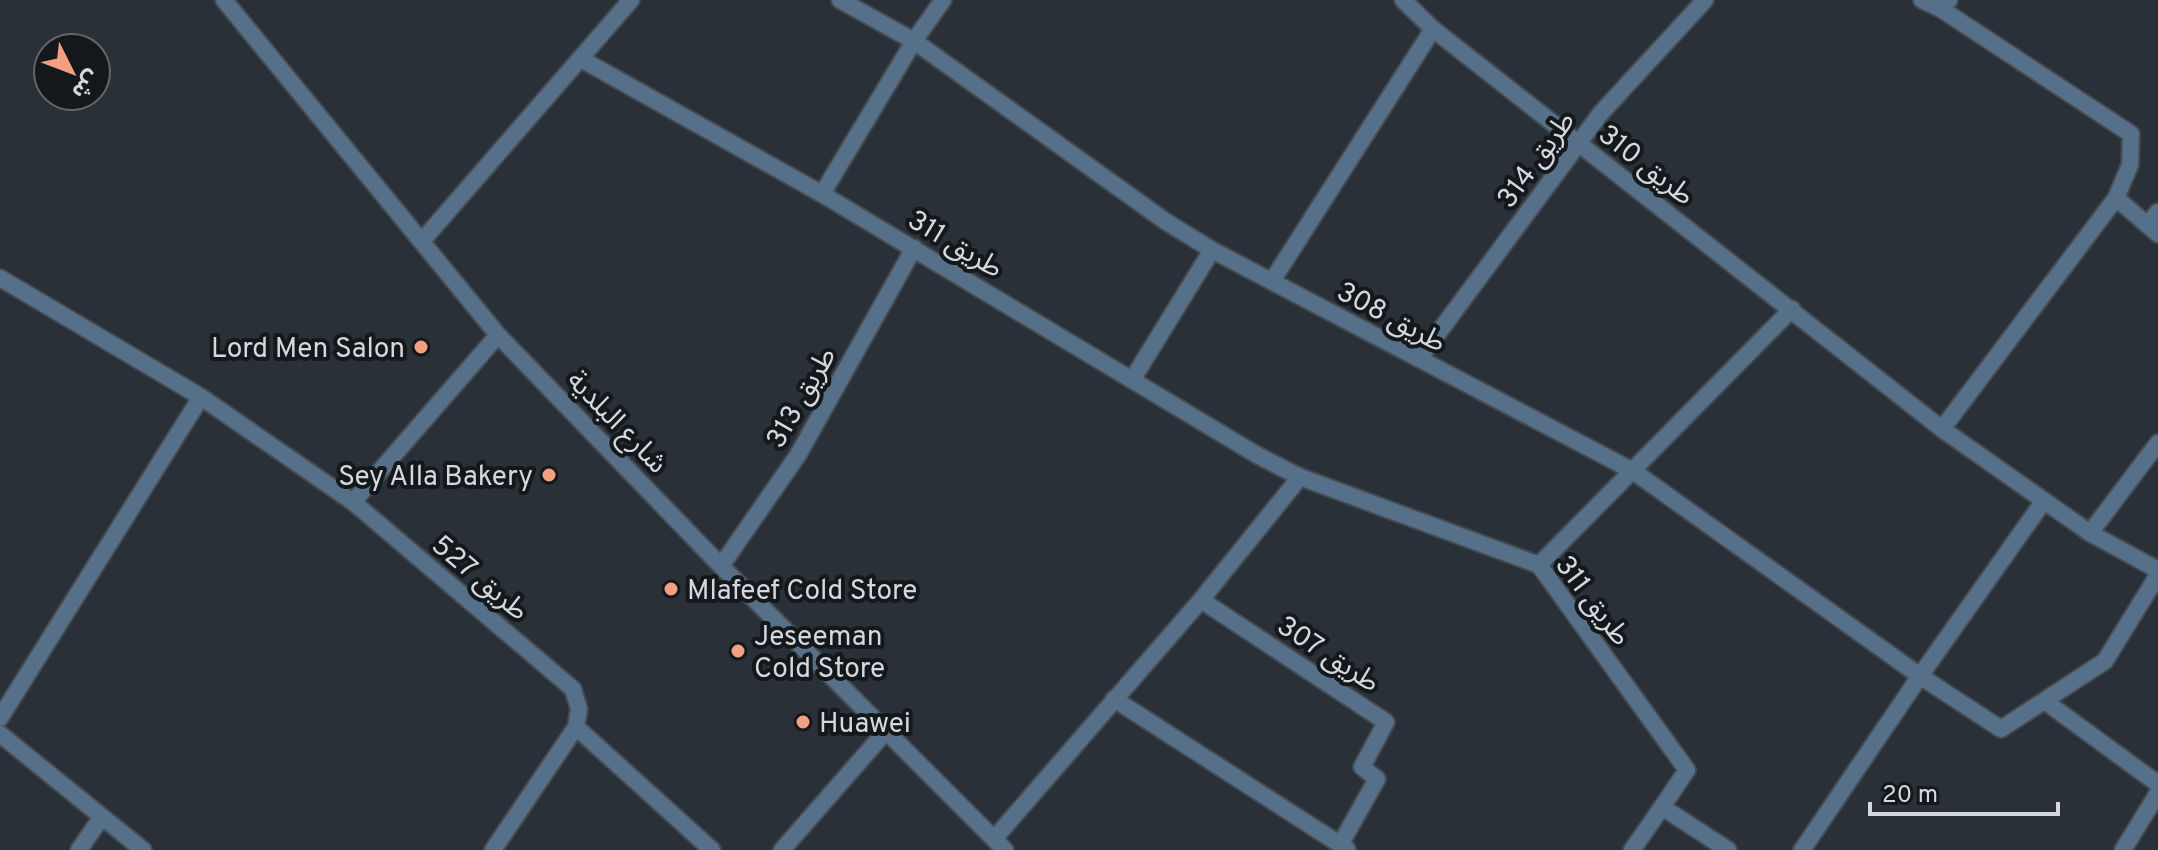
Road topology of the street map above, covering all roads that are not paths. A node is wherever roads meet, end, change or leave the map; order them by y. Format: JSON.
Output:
{"nodes":[{"id":1,"x":224,"y":0,"type":"edge"},
{"id":2,"x":631,"y":0,"type":"edge"},
{"id":3,"x":840,"y":0,"type":"edge"},
{"id":4,"x":943,"y":0,"type":"edge"},
{"id":5,"x":1403,"y":0,"type":"edge"},
{"id":6,"x":1705,"y":0,"type":"edge"},
{"id":7,"x":1922,"y":0,"type":"edge"},
{"id":8,"x":1945,"y":5,"type":"edge"},
{"id":9,"x":1433,"y":29,"type":"junction"},
{"id":10,"x":914,"y":41,"type":"junction"},
{"id":11,"x":581,"y":59,"type":"junction"},
{"id":12,"x":1579,"y":144,"type":"junction"},
{"id":13,"x":822,"y":194,"type":"junction"},
{"id":14,"x":2116,"y":198,"type":"junction"},
{"id":15,"x":2154,"y":224,"type":"edge"},
{"id":16,"x":422,"y":241,"type":"junction"},
{"id":17,"x":914,"y":248,"type":"junction"},
{"id":18,"x":1212,"y":250,"type":"junction"},
{"id":19,"x":0,"y":278,"type":"edge"},
{"id":20,"x":1272,"y":281,"type":"junction"},
{"id":21,"x":1792,"y":309,"type":"junction"},
{"id":22,"x":498,"y":335,"type":"junction"},
{"id":23,"x":1419,"y":359,"type":"junction"},
{"id":24,"x":1132,"y":380,"type":"junction"},
{"id":25,"x":201,"y":397,"type":"junction"},
{"id":26,"x":1942,"y":429,"type":"junction"},
{"id":27,"x":2158,"y":443,"type":"edge"},
{"id":28,"x":1633,"y":471,"type":"junction"},
{"id":29,"x":1300,"y":477,"type":"junction"},
{"id":30,"x":353,"y":502,"type":"junction"},
{"id":31,"x":2043,"y":502,"type":"junction"},
{"id":32,"x":2090,"y":533,"type":"junction"},
{"id":33,"x":1539,"y":565,"type":"junction"},
{"id":34,"x":721,"y":566,"type":"junction"},
{"id":35,"x":2158,"y":573,"type":"edge"},
{"id":36,"x":1201,"y":600,"type":"junction"},
{"id":37,"x":1920,"y":676,"type":"junction"},
{"id":38,"x":1114,"y":699,"type":"junction"},
{"id":39,"x":2046,"y":702,"type":"junction"},
{"id":40,"x":0,"y":718,"type":"edge"},
{"id":41,"x":576,"y":727,"type":"junction"},
{"id":42,"x":886,"y":731,"type":"junction"},
{"id":43,"x":0,"y":734,"type":"edge"},
{"id":44,"x":2158,"y":784,"type":"edge"},
{"id":45,"x":2158,"y":793,"type":"edge"},
{"id":46,"x":1662,"y":807,"type":"junction"},
{"id":47,"x":101,"y":818,"type":"junction"},
{"id":48,"x":994,"y":846,"type":"edge"},
{"id":49,"x":1344,"y":848,"type":"edge"},
{"id":50,"x":79,"y":850,"type":"edge"},
{"id":51,"x":143,"y":850,"type":"edge"},
{"id":52,"x":493,"y":850,"type":"edge"},
{"id":53,"x":712,"y":850,"type":"edge"},
{"id":54,"x":782,"y":850,"type":"edge"},
{"id":55,"x":1632,"y":850,"type":"edge"},
{"id":56,"x":1728,"y":850,"type":"edge"},
{"id":57,"x":1802,"y":850,"type":"edge"},
{"id":58,"x":2123,"y":850,"type":"edge"}],
"edges":[{"from":1,"to":16,"type":"street","name":"شارع البلدية"},
{"from":2,"to":11,"type":"street"},
{"from":3,"to":10,"type":"street","name":"طريق 308"},
{"from":4,"to":10,"type":"street"},
{"from":5,"to":9,"type":"street","name":"طريق 310"},
{"from":6,"to":12,"type":"street","name":"طريق 314"},
{"from":7,"to":8,"type":"street"},
{"from":8,"to":14,"type":"street"},
{"from":9,"to":12,"type":"street","name":"طريق 310"},
{"from":9,"to":20,"type":"street"},
{"from":10,"to":13,"type":"street"},
{"from":10,"to":18,"type":"street","name":"طريق 308"},
{"from":11,"to":13,"type":"street","name":"طريق 311"},
{"from":11,"to":16,"type":"street"},
{"from":12,"to":21,"type":"street","name":"طريق 310"},
{"from":12,"to":23,"type":"street","name":"طريق 314"},
{"from":13,"to":17,"type":"street","name":"طريق 311"},
{"from":14,"to":15,"type":"street"},
{"from":14,"to":26,"type":"street"},
{"from":16,"to":22,"type":"street","name":"شارع البلدية"},
{"from":17,"to":24,"type":"street","name":"طريق 311"},
{"from":17,"to":34,"type":"street","name":"طريق 313"},
{"from":18,"to":20,"type":"street","name":"طريق 308"},
{"from":18,"to":24,"type":"street"},
{"from":19,"to":25,"type":"street","name":"طريق 527"},
{"from":20,"to":23,"type":"street","name":"طريق 308"},
{"from":21,"to":26,"type":"street","name":"طريق 310"},
{"from":21,"to":28,"type":"street"},
{"from":22,"to":30,"type":"street"},
{"from":22,"to":34,"type":"street","name":"شارع البلدية"},
{"from":23,"to":28,"type":"street","name":"طريق 308"},
{"from":24,"to":29,"type":"street","name":"طريق 311"},
{"from":25,"to":30,"type":"street","name":"طريق 527"},
{"from":25,"to":40,"type":"street"},
{"from":26,"to":31,"type":"street","name":"طريق 310"},
{"from":27,"to":32,"type":"street"},
{"from":28,"to":33,"type":"street"},
{"from":28,"to":37,"type":"street","name":"طريق 308"},
{"from":29,"to":33,"type":"street","name":"طريق 311"},
{"from":29,"to":36,"type":"street"},
{"from":30,"to":41,"type":"street","name":"طريق 527"},
{"from":31,"to":32,"type":"street","name":"طريق 310"},
{"from":31,"to":37,"type":"street"},
{"from":32,"to":35,"type":"street","name":"طريق 310"},
{"from":33,"to":46,"type":"street","name":"طريق 311"},
{"from":34,"to":42,"type":"street","name":"شارع البلدية"},
{"from":35,"to":39,"type":"street","name":"طريق 308"},
{"from":36,"to":38,"type":"street"},
{"from":36,"to":49,"type":"street","name":"طريق 307"},
{"from":37,"to":39,"type":"street","name":"طريق 308"},
{"from":37,"to":57,"type":"street"},
{"from":38,"to":48,"type":"street"},
{"from":38,"to":49,"type":"street","name":"طريق 307"},
{"from":39,"to":44,"type":"street"},
{"from":41,"to":52,"type":"street"},
{"from":41,"to":53,"type":"street"},
{"from":42,"to":48,"type":"street","name":"شارع البلدية"},
{"from":42,"to":54,"type":"street"},
{"from":43,"to":47,"type":"street"},
{"from":45,"to":58,"type":"street"},
{"from":46,"to":55,"type":"street"},
{"from":46,"to":56,"type":"street"},
{"from":47,"to":50,"type":"street"},
{"from":47,"to":51,"type":"street"}]}
